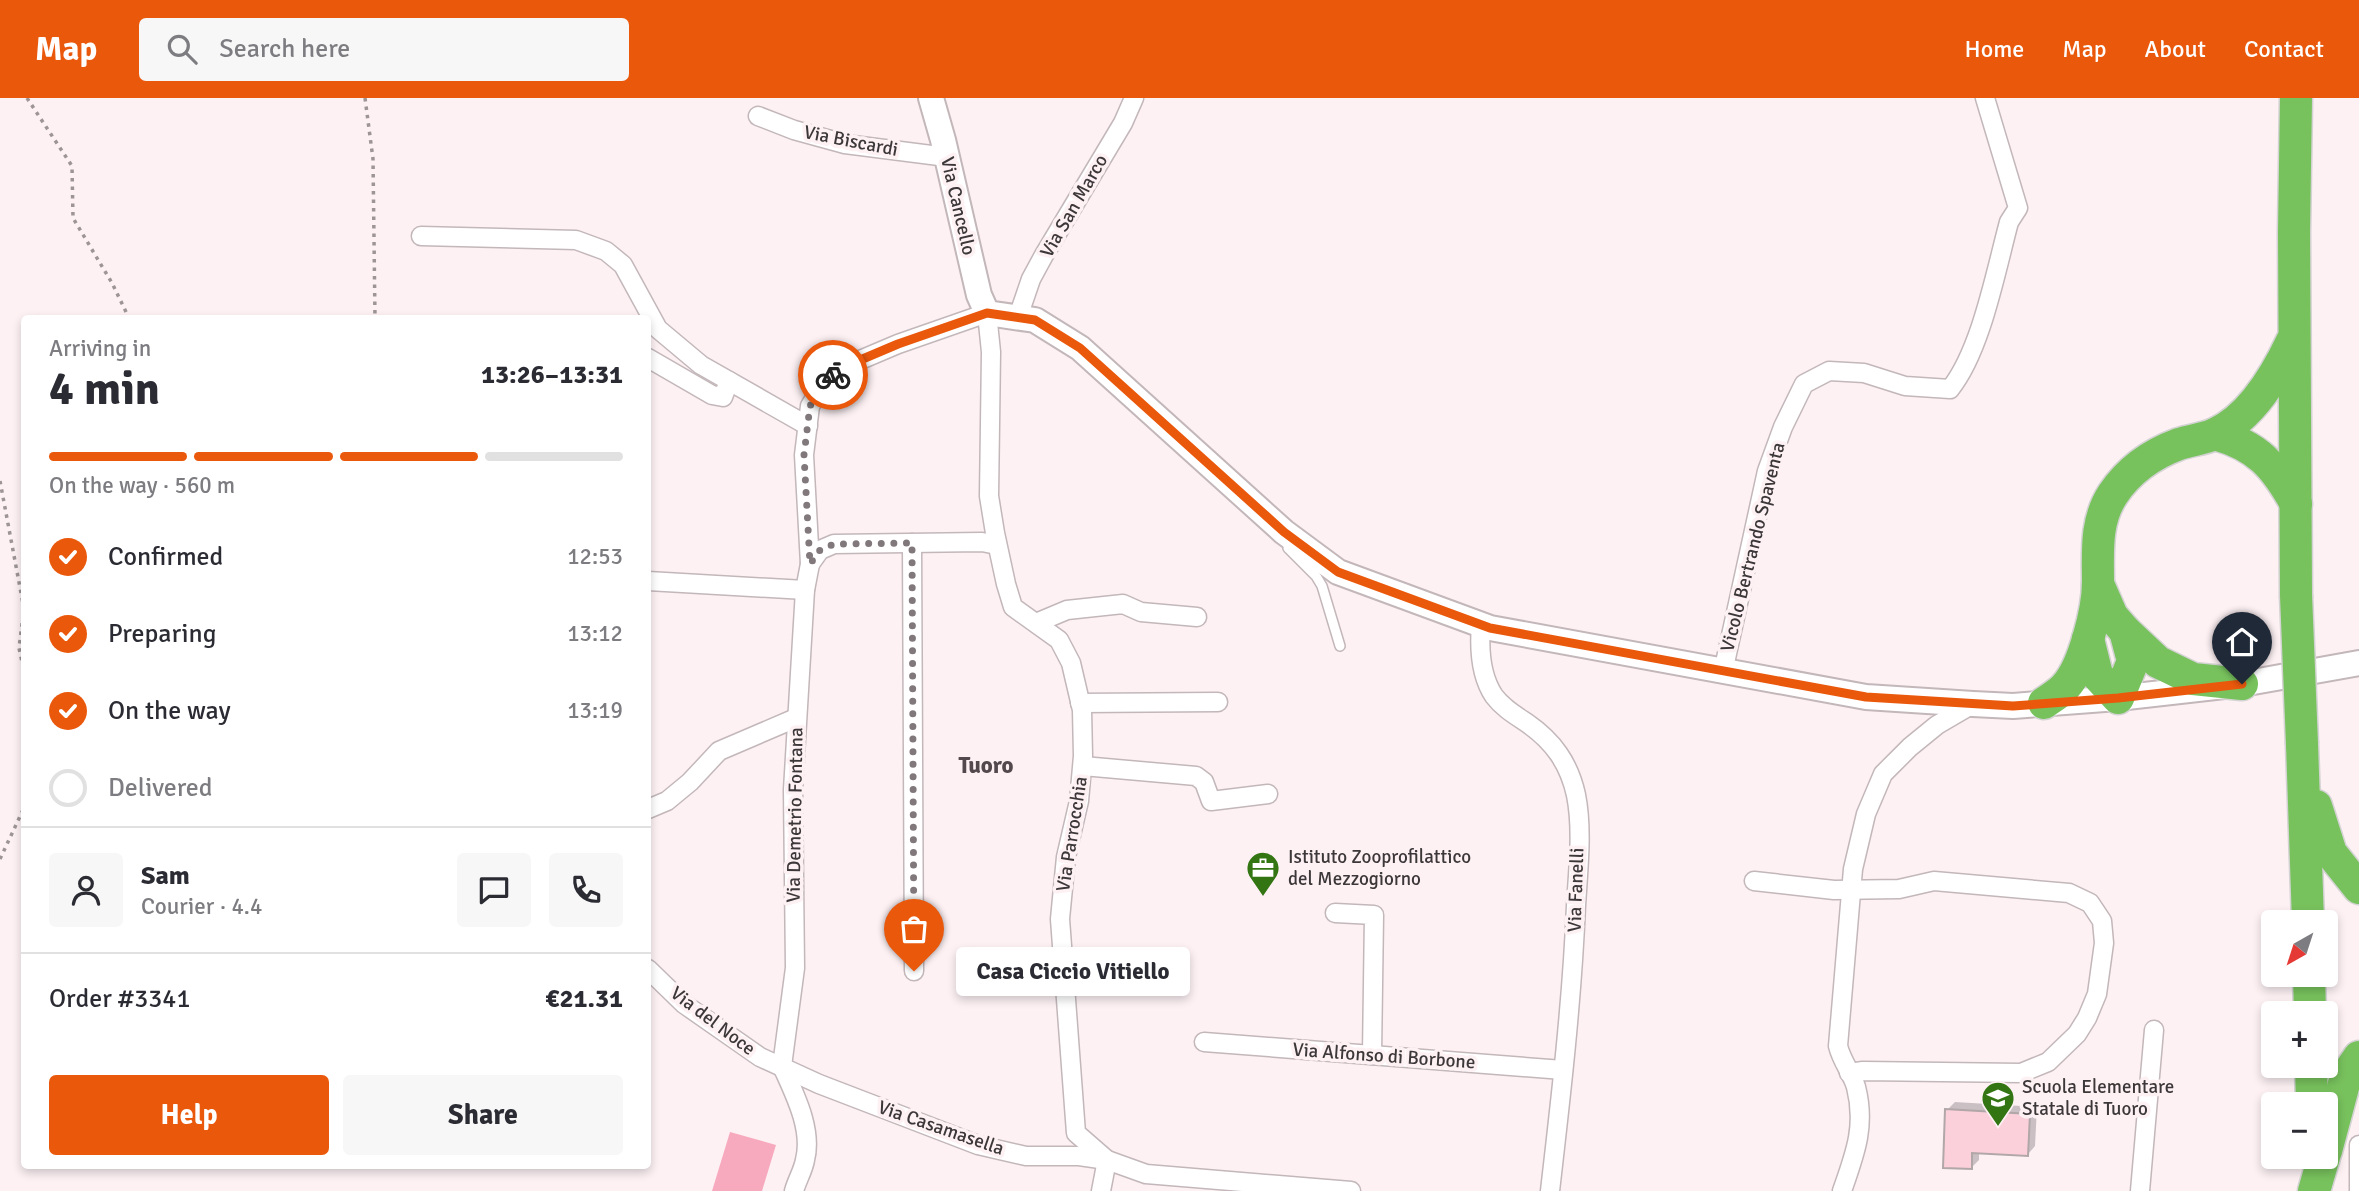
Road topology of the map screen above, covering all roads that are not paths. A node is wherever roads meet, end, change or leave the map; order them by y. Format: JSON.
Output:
{"nodes":[{"id":1,"x":931,"y":98,"type":"edge"},
{"id":2,"x":1134,"y":98,"type":"edge"},
{"id":3,"x":1985,"y":98,"type":"edge"},
{"id":4,"x":2295,"y":98,"type":"edge"},
{"id":5,"x":758,"y":116,"type":"dead end"},
{"id":6,"x":947,"y":157,"type":"junction"},
{"id":7,"x":421,"y":236,"type":"dead end"},
{"id":8,"x":987,"y":313,"type":"junction"},
{"id":9,"x":650,"y":315,"type":"edge"},
{"id":10,"x":651,"y":317,"type":"edge"},
{"id":11,"x":1018,"y":317,"type":"junction"},
{"id":12,"x":2295,"y":335,"type":"junction"},
{"id":13,"x":651,"y":360,"type":"edge"},
{"id":14,"x":729,"y":381,"type":"junction"},
{"id":15,"x":808,"y":425,"type":"junction"},
{"id":16,"x":2215,"y":434,"type":"junction"},
{"id":17,"x":1206,"y":461,"type":"junction"},
{"id":18,"x":2296,"y":504,"type":"junction"},
{"id":19,"x":912,"y":543,"type":"junction"},
{"id":20,"x":997,"y":545,"type":"junction"},
{"id":21,"x":810,"y":564,"type":"junction"},
{"id":22,"x":651,"y":581,"type":"edge"},
{"id":23,"x":2098,"y":584,"type":"junction"},
{"id":24,"x":805,"y":590,"type":"junction"},
{"id":25,"x":1197,"y":617,"type":"dead end"},
{"id":26,"x":1036,"y":623,"type":"junction"},
{"id":27,"x":1481,"y":625,"type":"junction"},
{"id":28,"x":2125,"y":631,"type":"junction"},
{"id":29,"x":2088,"y":639,"type":"junction"},
{"id":30,"x":1340,"y":646,"type":"dead end"},
{"id":31,"x":2359,"y":663,"type":"edge"},
{"id":32,"x":1723,"y":672,"type":"junction"},
{"id":33,"x":2242,"y":684,"type":"junction"},
{"id":34,"x":2118,"y":698,"type":"junction"},
{"id":35,"x":1218,"y":702,"type":"dead end"},
{"id":36,"x":1080,"y":703,"type":"junction"},
{"id":37,"x":1973,"y":704,"type":"junction"},
{"id":38,"x":2044,"y":704,"type":"junction"},
{"id":39,"x":796,"y":718,"type":"junction"},
{"id":40,"x":2303,"y":758,"type":"junction"},
{"id":41,"x":1083,"y":766,"type":"junction"},
{"id":42,"x":1268,"y":794,"type":"dead end"},
{"id":43,"x":651,"y":807,"type":"edge"},
{"id":44,"x":1754,"y":881,"type":"dead end"},
{"id":45,"x":2359,"y":888,"type":"edge"},
{"id":46,"x":1852,"y":889,"type":"junction"},
{"id":47,"x":2308,"y":910,"type":"edge"},
{"id":48,"x":1335,"y":913,"type":"dead end"},
{"id":49,"x":914,"y":971,"type":"dead end"},
{"id":50,"x":651,"y":972,"type":"edge"},
{"id":51,"x":2154,"y":1030,"type":"dead end"},
{"id":52,"x":1204,"y":1042,"type":"dead end"},
{"id":53,"x":1372,"y":1055,"type":"junction"},
{"id":54,"x":2359,"y":1057,"type":"edge"},
{"id":55,"x":782,"y":1066,"type":"junction"},
{"id":56,"x":1563,"y":1070,"type":"junction"},
{"id":57,"x":1849,"y":1073,"type":"junction"},
{"id":58,"x":2338,"y":1106,"type":"edge"},
{"id":59,"x":2359,"y":1146,"type":"edge"},
{"id":60,"x":1107,"y":1160,"type":"junction"},
{"id":61,"x":2313,"y":1169,"type":"edge"},
{"id":62,"x":2320,"y":1169,"type":"edge"},
{"id":63,"x":794,"y":1191,"type":"edge"},
{"id":64,"x":1101,"y":1191,"type":"edge"},
{"id":65,"x":1351,"y":1191,"type":"edge"},
{"id":66,"x":1550,"y":1191,"type":"edge"},
{"id":67,"x":1842,"y":1191,"type":"edge"},
{"id":68,"x":2140,"y":1191,"type":"edge"},
{"id":69,"x":2314,"y":1191,"type":"edge"},
{"id":70,"x":2359,"y":1191,"type":"edge"}],
"edges":[{"from":1,"to":6,"type":"street","name":"Via Cancello"},
{"from":2,"to":11,"type":"street","name":"Via San Marco"},
{"from":3,"to":32,"type":"street","name":"Vicolo Bertrando Spaventa"},
{"from":4,"to":12,"type":"highway"},
{"from":5,"to":6,"type":"street","name":"Via Biscardi"},
{"from":6,"to":8,"type":"street","name":"Via Cancello"},
{"from":7,"to":9,"type":"street"},
{"from":8,"to":11,"type":"street"},
{"from":8,"to":15,"type":"street","name":"Via Demetrio Fontana"},
{"from":8,"to":20,"type":"street","name":"Via Parrocchia"},
{"from":10,"to":14,"type":"street"},
{"from":11,"to":17,"type":"street"},
{"from":12,"to":16,"type":"highway"},
{"from":12,"to":18,"type":"highway"},
{"from":13,"to":14,"type":"street"},
{"from":14,"to":15,"type":"street"},
{"from":15,"to":21,"type":"street","name":"Via Demetrio Fontana"},
{"from":16,"to":18,"type":"highway"},
{"from":16,"to":23,"type":"highway"},
{"from":17,"to":27,"type":"street"},
{"from":17,"to":30,"type":"lane"},
{"from":18,"to":40,"type":"highway","bridge":true},
{"from":19,"to":20,"type":"street"},
{"from":19,"to":21,"type":"street"},
{"from":19,"to":49,"type":"street"},
{"from":20,"to":26,"type":"street","name":"Via Parrocchia"},
{"from":21,"to":24,"type":"street","name":"Via Demetrio Fontana"},
{"from":22,"to":24,"type":"street"},
{"from":23,"to":28,"type":"highway"},
{"from":23,"to":29,"type":"highway"},
{"from":24,"to":39,"type":"street","name":"Via Demetrio Fontana"},
{"from":25,"to":26,"type":"street"},
{"from":26,"to":36,"type":"street","name":"Via Parrocchia"},
{"from":27,"to":32,"type":"street"},
{"from":27,"to":56,"type":"street","name":"Via Fanelli"},
{"from":28,"to":33,"type":"highway"},
{"from":28,"to":34,"type":"highway"},
{"from":29,"to":34,"type":"highway"},
{"from":29,"to":38,"type":"highway"},
{"from":31,"to":33,"type":"street"},
{"from":32,"to":37,"type":"street"},
{"from":33,"to":34,"type":"street"},
{"from":34,"to":38,"type":"street"},
{"from":35,"to":36,"type":"street"},
{"from":36,"to":41,"type":"street","name":"Via Parrocchia"},
{"from":37,"to":38,"type":"street"},
{"from":37,"to":46,"type":"street"},
{"from":39,"to":43,"type":"street"},
{"from":39,"to":55,"type":"street","name":"Via Demetrio Fontana"},
{"from":40,"to":45,"type":"highway"},
{"from":40,"to":47,"type":"highway"},
{"from":41,"to":42,"type":"street"},
{"from":41,"to":60,"type":"street","name":"Via Parrocchia"},
{"from":44,"to":46,"type":"street"},
{"from":46,"to":57,"type":"street"},
{"from":46,"to":57,"type":"street"},
{"from":48,"to":53,"type":"street"},
{"from":50,"to":55,"type":"street","name":"Via del Noce"},
{"from":51,"to":68,"type":"street"},
{"from":52,"to":53,"type":"street","name":"Via Alfonso di Borbone"},
{"from":53,"to":56,"type":"street","name":"Via Alfonso di Borbone"},
{"from":54,"to":58,"type":"highway"},
{"from":55,"to":60,"type":"street","name":"Via Casamasella"},
{"from":55,"to":63,"type":"street"},
{"from":56,"to":66,"type":"street","name":"Via Fanelli"},
{"from":57,"to":67,"type":"street"},
{"from":59,"to":70,"type":"street"},
{"from":60,"to":64,"type":"street"},
{"from":60,"to":65,"type":"street"},
{"from":61,"to":69,"type":"highway"},
{"from":62,"to":69,"type":"highway"}]}
